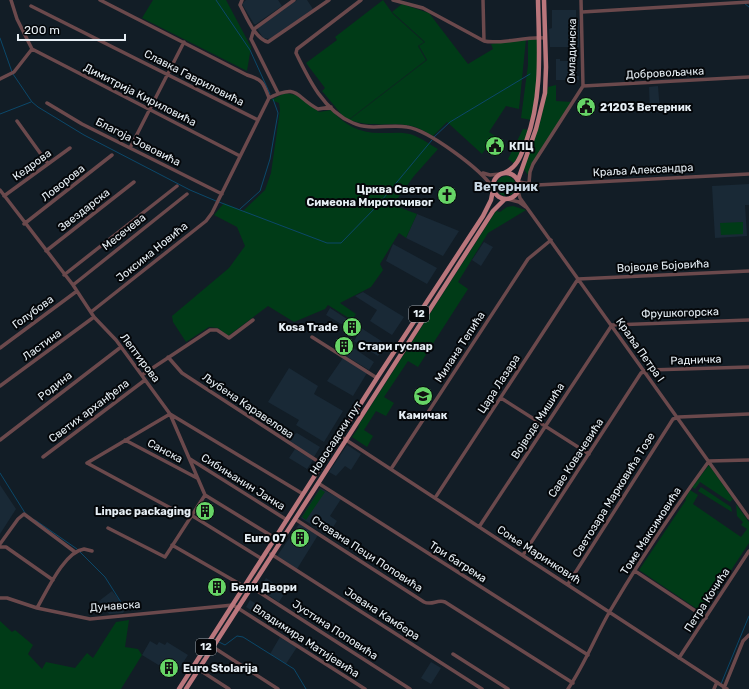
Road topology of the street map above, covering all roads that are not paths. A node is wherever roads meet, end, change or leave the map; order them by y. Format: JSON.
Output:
{"nodes":[{"id":1,"x":11,"y":0,"type":"edge"},
{"id":2,"x":100,"y":0,"type":"edge"},
{"id":3,"x":294,"y":0,"type":"edge"},
{"id":4,"x":329,"y":0,"type":"edge"},
{"id":5,"x":361,"y":0,"type":"edge"},
{"id":6,"x":393,"y":0,"type":"edge"},
{"id":7,"x":482,"y":0,"type":"edge"},
{"id":8,"x":538,"y":0,"type":"edge"},
{"id":9,"x":544,"y":0,"type":"edge"},
{"id":10,"x":581,"y":0,"type":"edge"},
{"id":11,"x":241,"y":1,"type":"edge"},
{"id":12,"x":749,"y":2,"type":"edge"},
{"id":13,"x":31,"y":6,"type":"dead end"},
{"id":14,"x":582,"y":12,"type":"junction"},
{"id":15,"x":254,"y":29,"type":"junction"},
{"id":16,"x":258,"y":35,"type":"junction"},
{"id":17,"x":539,"y":37,"type":"junction"},
{"id":18,"x":546,"y":38,"type":"junction"},
{"id":19,"x":251,"y":39,"type":"junction"},
{"id":20,"x":484,"y":41,"type":"junction"},
{"id":21,"x":184,"y":42,"type":"junction"},
{"id":22,"x":32,"y":49,"type":"junction"},
{"id":23,"x":167,"y":74,"type":"junction"},
{"id":24,"x":749,"y":77,"type":"edge"},
{"id":25,"x":0,"y":79,"type":"edge"},
{"id":26,"x":583,"y":86,"type":"junction"},
{"id":27,"x":278,"y":93,"type":"junction"},
{"id":28,"x":271,"y":97,"type":"junction"},
{"id":29,"x":47,"y":103,"type":"dead end"},
{"id":30,"x":332,"y":107,"type":"junction"},
{"id":31,"x":149,"y":110,"type":"junction"},
{"id":32,"x":258,"y":120,"type":"junction"},
{"id":33,"x":17,"y":121,"type":"dead end"},
{"id":34,"x":70,"y":148,"type":"dead end"},
{"id":35,"x":130,"y":148,"type":"junction"},
{"id":36,"x":112,"y":156,"type":"dead end"},
{"id":37,"x":240,"y":156,"type":"junction"},
{"id":38,"x":48,"y":164,"type":"junction"},
{"id":39,"x":479,"y":171,"type":"junction"},
{"id":40,"x":502,"y":173,"type":"junction"},
{"id":41,"x":749,"y":174,"type":"edge"},
{"id":42,"x":518,"y":181,"type":"junction"},
{"id":43,"x":134,"y":182,"type":"dead end"},
{"id":44,"x":529,"y":183,"type":"junction"},
{"id":45,"x":538,"y":184,"type":"junction"},
{"id":46,"x":177,"y":186,"type":"dead end"},
{"id":47,"x":493,"y":189,"type":"junction"},
{"id":48,"x":0,"y":190,"type":"edge"},
{"id":49,"x":518,"y":190,"type":"junction"},
{"id":50,"x":187,"y":194,"type":"dead end"},
{"id":51,"x":222,"y":194,"type":"junction"},
{"id":52,"x":4,"y":196,"type":"junction"},
{"id":53,"x":506,"y":199,"type":"junction"},
{"id":54,"x":529,"y":209,"type":"junction"},
{"id":55,"x":24,"y":224,"type":"junction"},
{"id":56,"x":551,"y":240,"type":"junction"},
{"id":57,"x":46,"y":251,"type":"junction"},
{"id":58,"x":749,"y":271,"type":"edge"},
{"id":59,"x":64,"y":274,"type":"junction"},
{"id":60,"x":578,"y":279,"type":"junction"},
{"id":61,"x":73,"y":285,"type":"junction"},
{"id":62,"x":77,"y":291,"type":"junction"},
{"id":63,"x":91,"y":312,"type":"junction"},
{"id":64,"x":94,"y":317,"type":"junction"},
{"id":65,"x":253,"y":320,"type":"dead end"},
{"id":66,"x":749,"y":320,"type":"edge"},
{"id":67,"x":612,"y":325,"type":"junction"},
{"id":68,"x":312,"y":337,"type":"dead end"},
{"id":69,"x":121,"y":347,"type":"junction"},
{"id":70,"x":0,"y":348,"type":"edge"},
{"id":71,"x":168,"y":357,"type":"junction"},
{"id":72,"x":749,"y":367,"type":"edge"},
{"id":73,"x":644,"y":371,"type":"junction"},
{"id":74,"x":142,"y":375,"type":"junction"},
{"id":75,"x":377,"y":378,"type":"junction"},
{"id":76,"x":145,"y":380,"type":"junction"},
{"id":77,"x":0,"y":386,"type":"edge"},
{"id":78,"x":501,"y":398,"type":"junction"},
{"id":79,"x":170,"y":414,"type":"junction"},
{"id":80,"x":749,"y":414,"type":"edge"},
{"id":81,"x":677,"y":417,"type":"junction"},
{"id":82,"x":545,"y":426,"type":"junction"},
{"id":83,"x":340,"y":436,"type":"junction"},
{"id":84,"x":0,"y":440,"type":"edge"},
{"id":85,"x":125,"y":440,"type":"junction"},
{"id":86,"x":346,"y":440,"type":"junction"},
{"id":87,"x":589,"y":454,"type":"junction"},
{"id":88,"x":43,"y":457,"type":"dead end"},
{"id":89,"x":190,"y":459,"type":"junction"},
{"id":90,"x":749,"y":460,"type":"edge"},
{"id":91,"x":709,"y":461,"type":"junction"},
{"id":92,"x":322,"y":464,"type":"junction"},
{"id":93,"x":391,"y":469,"type":"junction"},
{"id":94,"x":197,"y":478,"type":"junction"},
{"id":95,"x":318,"y":483,"type":"junction"},
{"id":96,"x":303,"y":494,"type":"junction"},
{"id":97,"x":204,"y":495,"type":"junction"},
{"id":98,"x":435,"y":498,"type":"junction"},
{"id":99,"x":190,"y":516,"type":"junction"},
{"id":100,"x":749,"y":518,"type":"edge"},
{"id":101,"x":295,"y":519,"type":"junction"},
{"id":102,"x":287,"y":520,"type":"junction"},
{"id":103,"x":479,"y":527,"type":"junction"},
{"id":104,"x":108,"y":528,"type":"dead end"},
{"id":105,"x":275,"y":538,"type":"junction"},
{"id":106,"x":0,"y":545,"type":"edge"},
{"id":107,"x":172,"y":545,"type":"junction"},
{"id":108,"x":749,"y":551,"type":"edge"},
{"id":109,"x":75,"y":552,"type":"junction"},
{"id":110,"x":92,"y":552,"type":"dead end"},
{"id":111,"x":271,"y":554,"type":"junction"},
{"id":112,"x":523,"y":555,"type":"junction"},
{"id":113,"x":262,"y":559,"type":"junction"},
{"id":114,"x":635,"y":571,"type":"junction"},
{"id":115,"x":53,"y":580,"type":"junction"},
{"id":116,"x":568,"y":584,"type":"junction"},
{"id":117,"x":251,"y":587,"type":"junction"},
{"id":118,"x":244,"y":588,"type":"junction"},
{"id":119,"x":0,"y":598,"type":"edge"},
{"id":120,"x":235,"y":606,"type":"junction"},
{"id":121,"x":37,"y":608,"type":"junction"},
{"id":122,"x":610,"y":612,"type":"junction"},
{"id":123,"x":706,"y":618,"type":"junction"},
{"id":124,"x":749,"y":635,"type":"edge"},
{"id":125,"x":212,"y":647,"type":"junction"},
{"id":126,"x":453,"y":654,"type":"dead end"},
{"id":127,"x":588,"y":655,"type":"junction"},
{"id":128,"x":679,"y":658,"type":"junction"},
{"id":129,"x":198,"y":669,"type":"junction"},
{"id":130,"x":717,"y":682,"type":"junction"},
{"id":131,"x":572,"y":683,"type":"junction"},
{"id":132,"x":725,"y":688,"type":"edge"},
{"id":133,"x":179,"y":689,"type":"edge"},
{"id":134,"x":186,"y":689,"type":"edge"},
{"id":135,"x":229,"y":689,"type":"edge"},
{"id":136,"x":278,"y":689,"type":"edge"},
{"id":137,"x":365,"y":689,"type":"edge"},
{"id":138,"x":410,"y":689,"type":"edge"},
{"id":139,"x":482,"y":689,"type":"edge"},
{"id":140,"x":508,"y":689,"type":"edge"},
{"id":141,"x":568,"y":689,"type":"edge"},
{"id":142,"x":714,"y":689,"type":"edge"}],
"edges":[{"from":1,"to":22,"type":"street"},
{"from":2,"to":21,"type":"street"},
{"from":3,"to":15,"type":"street"},
{"from":4,"to":16,"type":"street"},
{"from":5,"to":30,"type":"street"},
{"from":6,"to":20,"type":"street"},
{"from":7,"to":20,"type":"street"},
{"from":8,"to":17,"type":"main road"},
{"from":9,"to":18,"type":"main road"},
{"from":10,"to":14,"type":"street","name":"Омладинска"},
{"from":11,"to":15,"type":"street"},
{"from":12,"to":14,"type":"street"},
{"from":13,"to":23,"type":"street","name":"Славка Гавриловића"},
{"from":14,"to":26,"type":"street","name":"Омладинска"},
{"from":15,"to":16,"type":"street"},
{"from":15,"to":19,"type":"street"},
{"from":16,"to":19,"type":"street"},
{"from":17,"to":18,"type":"street"},
{"from":17,"to":20,"type":"street"},
{"from":17,"to":40,"type":"main road"},
{"from":18,"to":42,"type":"main road"},
{"from":19,"to":27,"type":"street"},
{"from":21,"to":23,"type":"street"},
{"from":21,"to":28,"type":"street"},
{"from":22,"to":25,"type":"street"},
{"from":22,"to":31,"type":"street","name":"Димитрија Кириловића"},
{"from":23,"to":31,"type":"street"},
{"from":23,"to":32,"type":"street","name":"Славка Гавриловића"},
{"from":24,"to":26,"type":"street","name":"Добровољачка"},
{"from":26,"to":44,"type":"street","name":"Омладинска"},
{"from":27,"to":28,"type":"street"},
{"from":27,"to":30,"type":"street"},
{"from":28,"to":32,"type":"street","name":"Јоксима Новића"},
{"from":29,"to":35,"type":"street","name":"Благоја Јововића"},
{"from":30,"to":39,"type":"street"},
{"from":31,"to":35,"type":"street"},
{"from":31,"to":37,"type":"street","name":"Димитрија Кириловића"},
{"from":32,"to":37,"type":"street","name":"Јоксима Новића"},
{"from":33,"to":38,"type":"street"},
{"from":34,"to":38,"type":"street","name":"Кедрова"},
{"from":35,"to":51,"type":"street","name":"Благоја Јововића"},
{"from":36,"to":55,"type":"street","name":"Ловорова"},
{"from":37,"to":51,"type":"street","name":"Јоксима Новића"},
{"from":38,"to":52,"type":"street","name":"Кедрова"},
{"from":39,"to":40,"type":"street"},
{"from":39,"to":47,"type":"street"},
{"from":40,"to":42,"type":"main road"},
{"from":40,"to":47,"type":"main road","number":"12"},
{"from":41,"to":45,"type":"street","name":"Краља Александра"},
{"from":42,"to":44,"type":"street"},
{"from":42,"to":49,"type":"main road"},
{"from":43,"to":57,"type":"street","name":"Звездарска"},
{"from":44,"to":45,"type":"street"},
{"from":45,"to":49,"type":"street"},
{"from":46,"to":59,"type":"street"},
{"from":47,"to":53,"type":"main road"},
{"from":47,"to":75,"type":"main road","name":"Новосадски пут","number":"12"},
{"from":48,"to":52,"type":"street","name":"Лептирова"},
{"from":49,"to":53,"type":"main road","number":"12"},
{"from":49,"to":54,"type":"street","name":"Краља Петра I"},
{"from":50,"to":61,"type":"street","name":"Месечева"},
{"from":51,"to":63,"type":"street","name":"Јоксима Новића"},
{"from":52,"to":55,"type":"street","name":"Лептирова"},
{"from":53,"to":54,"type":"street"},
{"from":53,"to":86,"type":"main road","name":"Новосадски пут","number":"12"},
{"from":54,"to":56,"type":"street","name":"Краља Петра I"},
{"from":55,"to":57,"type":"street","name":"Лептирова"},
{"from":56,"to":60,"type":"street","name":"Краља Петра I"},
{"from":56,"to":93,"type":"street","name":"Милана Тепића"},
{"from":57,"to":59,"type":"street","name":"Лептирова"},
{"from":58,"to":60,"type":"street","name":"Војводе Бојовића"},
{"from":59,"to":61,"type":"street","name":"Лептирова"},
{"from":60,"to":67,"type":"street","name":"Краља Петра I"},
{"from":60,"to":78,"type":"street","name":"Цара Лазара"},
{"from":61,"to":62,"type":"street","name":"Лептирова"},
{"from":62,"to":63,"type":"street","name":"Лептирова"},
{"from":62,"to":70,"type":"street","name":"Голубова"},
{"from":63,"to":64,"type":"street","name":"Лептирова"},
{"from":64,"to":69,"type":"street","name":"Лептирова"},
{"from":64,"to":77,"type":"street","name":"Ластина"},
{"from":65,"to":71,"type":"street"},
{"from":66,"to":67,"type":"street","name":"Фрушкогорска"},
{"from":67,"to":73,"type":"street","name":"Краља Петра I"},
{"from":67,"to":82,"type":"street","name":"Војводе Мишића"},
{"from":68,"to":75,"type":"street"},
{"from":69,"to":74,"type":"street","name":"Лептирова"},
{"from":69,"to":84,"type":"street","name":"Родина"},
{"from":71,"to":74,"type":"street"},
{"from":71,"to":92,"type":"street","name":"Љубена Каравелова"},
{"from":72,"to":73,"type":"street","name":"Радничка"},
{"from":73,"to":81,"type":"street","name":"Краља Петра I"},
{"from":73,"to":87,"type":"street","name":"Саве Ковачевића"},
{"from":74,"to":76,"type":"street","name":"Лептирова"},
{"from":75,"to":83,"type":"main road","name":"Новосадски пут","number":"12"},
{"from":76,"to":79,"type":"street","name":"Лептирова"},
{"from":76,"to":88,"type":"street","name":"Светих арханђела"},
{"from":78,"to":82,"type":"street"},
{"from":78,"to":98,"type":"street","name":"Цара Лазара"},
{"from":79,"to":85,"type":"street"},
{"from":79,"to":89,"type":"street"},
{"from":79,"to":96,"type":"street","name":"Лептирова"},
{"from":80,"to":81,"type":"street"},
{"from":81,"to":91,"type":"street","name":"Краља Петра I"},
{"from":81,"to":116,"type":"street","name":"Светозара Марковића Тозе"},
{"from":82,"to":87,"type":"street"},
{"from":82,"to":103,"type":"street","name":"Војводе Мишића"},
{"from":83,"to":86,"type":"street","name":"Соње Маринковић"},
{"from":83,"to":92,"type":"main road","name":"Новосадски пут","number":"12"},
{"from":85,"to":94,"type":"street","name":"Санска"},
{"from":85,"to":99,"type":"street"},
{"from":86,"to":93,"type":"street","name":"Соње Маринковић"},
{"from":86,"to":95,"type":"main road","name":"Новосадски пут","number":"12"},
{"from":87,"to":112,"type":"street","name":"Саве Ковачевића"},
{"from":89,"to":94,"type":"street"},
{"from":89,"to":102,"type":"street","name":"Сибињанин Јанка"},
{"from":90,"to":91,"type":"street"},
{"from":91,"to":100,"type":"street","name":"Краља Петра I"},
{"from":91,"to":114,"type":"street","name":"Томе Максимовића"},
{"from":92,"to":96,"type":"main road","name":"Новосадски пут","number":"12"},
{"from":93,"to":98,"type":"street","name":"Соње Маринковић"},
{"from":94,"to":97,"type":"street"},
{"from":95,"to":101,"type":"main road","name":"Новосадски пут","number":"12"},
{"from":95,"to":127,"type":"street","name":"Три багрема"},
{"from":96,"to":102,"type":"main road","name":"Новосадски пут","number":"12"},
{"from":97,"to":99,"type":"street"},
{"from":97,"to":105,"type":"street"},
{"from":98,"to":103,"type":"street","name":"Соње Маринковић"},
{"from":99,"to":107,"type":"street"},
{"from":99,"to":113,"type":"street"},
{"from":101,"to":111,"type":"main road","name":"Новосадски пут","number":"12"},
{"from":101,"to":131,"type":"street","name":"Стевана Пеци Поповића"},
{"from":102,"to":105,"type":"main road","name":"Новосадски пут","number":"12"},
{"from":103,"to":112,"type":"street","name":"Соње Маринковић"},
{"from":104,"to":107,"type":"street"},
{"from":105,"to":113,"type":"main road","name":"Новосадски пут","number":"12"},
{"from":106,"to":109,"type":"street"},
{"from":106,"to":115,"type":"street"},
{"from":107,"to":118,"type":"street"},
{"from":108,"to":123,"type":"street","name":"Петра Кочића"},
{"from":109,"to":110,"type":"street"},
{"from":109,"to":115,"type":"street"},
{"from":111,"to":117,"type":"main road","name":"Новосадски пут","number":"12"},
{"from":111,"to":139,"type":"street","name":"Јована Камбера"},
{"from":112,"to":116,"type":"street","name":"Соње Маринковић"},
{"from":113,"to":118,"type":"main road","name":"Новосадски пут","number":"12"},
{"from":114,"to":122,"type":"street","name":"Томе Максимовића"},
{"from":114,"to":123,"type":"street"},
{"from":115,"to":121,"type":"street"},
{"from":116,"to":122,"type":"street","name":"Соње Маринковић"},
{"from":117,"to":120,"type":"main road","name":"Новосадски пут","number":"12"},
{"from":117,"to":138,"type":"street","name":"Јустина Поповића"},
{"from":118,"to":120,"type":"main road","name":"Новосадски пут","number":"12"},
{"from":119,"to":121,"type":"street","name":"Дунавска"},
{"from":120,"to":121,"type":"street","name":"Дунавска"},
{"from":120,"to":125,"type":"main road","name":"Новосадски пут","number":"12"},
{"from":120,"to":133,"type":"main road","name":"Новосадски пут","number":"12"},
{"from":120,"to":137,"type":"street","name":"Владимира Матијевића"},
{"from":122,"to":127,"type":"street","name":"Томе Максимовића"},
{"from":122,"to":128,"type":"street","name":"Соње Маринковић"},
{"from":123,"to":128,"type":"street","name":"Петра Кочића"},
{"from":124,"to":132,"type":"street"},
{"from":125,"to":129,"type":"main road","name":"Новосадски пут","number":"12"},
{"from":125,"to":136,"type":"street"},
{"from":126,"to":140,"type":"street"},
{"from":127,"to":131,"type":"street","name":"Томе Максимовића"},
{"from":128,"to":130,"type":"street","name":"Соње Маринковић"},
{"from":129,"to":134,"type":"main road","name":"Новосадски пут","number":"12"},
{"from":129,"to":135,"type":"street"},
{"from":130,"to":132,"type":"street","name":"Соње Маринковић"},
{"from":130,"to":142,"type":"street"},
{"from":131,"to":141,"type":"street","name":"Томе Максимовића"}]}
